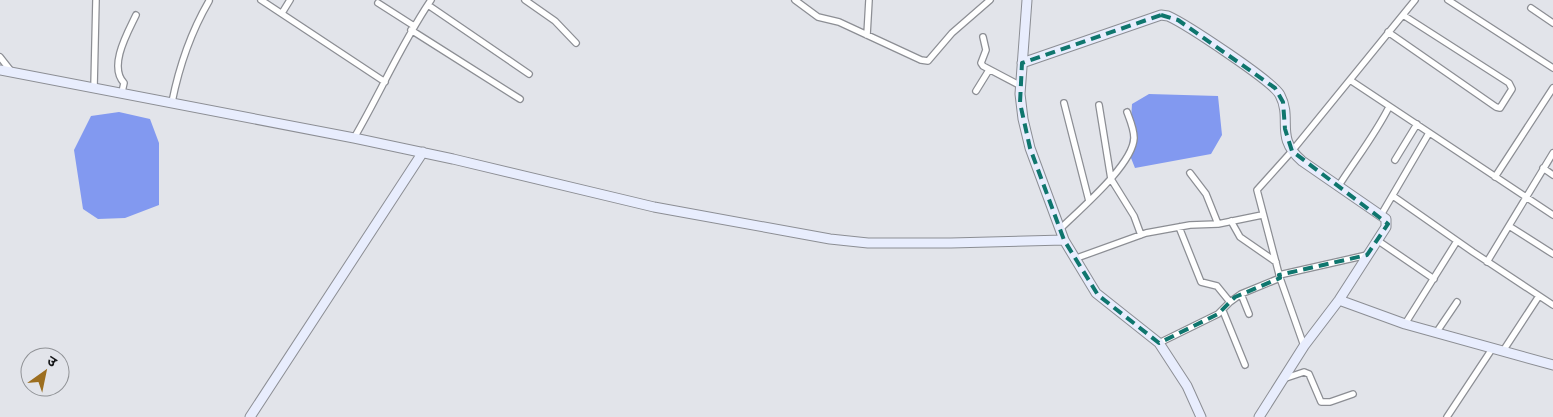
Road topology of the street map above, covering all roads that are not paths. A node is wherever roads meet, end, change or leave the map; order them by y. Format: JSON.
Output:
{"nodes":[{"id":1,"x":96,"y":0,"type":"edge"},
{"id":2,"x":261,"y":0,"type":"edge"},
{"id":3,"x":290,"y":0,"type":"edge"},
{"id":4,"x":525,"y":0,"type":"edge"},
{"id":5,"x":795,"y":0,"type":"edge"},
{"id":6,"x":869,"y":0,"type":"edge"},
{"id":7,"x":990,"y":0,"type":"edge"},
{"id":8,"x":1027,"y":0,"type":"edge"},
{"id":9,"x":1415,"y":0,"type":"edge"},
{"id":10,"x":1448,"y":0,"type":"edge"},
{"id":11,"x":210,"y":1,"type":"dead end"},
{"id":12,"x":378,"y":3,"type":"dead end"},
{"id":13,"x":429,"y":3,"type":"edge"},
{"id":14,"x":1531,"y":8,"type":"dead end"},
{"id":15,"x":282,"y":14,"type":"junction"},
{"id":16,"x":136,"y":15,"type":"dead end"},
{"id":17,"x":1403,"y":15,"type":"junction"},
{"id":18,"x":1553,"y":23,"type":"edge"},
{"id":19,"x":413,"y":28,"type":"junction"},
{"id":20,"x":1388,"y":32,"type":"junction"},
{"id":21,"x":867,"y":35,"type":"junction"},
{"id":22,"x":983,"y":37,"type":"dead end"},
{"id":23,"x":576,"y":43,"type":"dead end"},
{"id":24,"x":0,"y":57,"type":"edge"},
{"id":25,"x":1022,"y":62,"type":"junction"},
{"id":26,"x":1553,"y":68,"type":"edge"},
{"id":27,"x":0,"y":70,"type":"edge"},
{"id":28,"x":989,"y":70,"type":"junction"},
{"id":29,"x":11,"y":71,"type":"junction"},
{"id":30,"x":529,"y":74,"type":"dead end"},
{"id":31,"x":1350,"y":80,"type":"junction"},
{"id":32,"x":386,"y":82,"type":"junction"},
{"id":33,"x":1021,"y":86,"type":"junction"},
{"id":34,"x":94,"y":87,"type":"junction"},
{"id":35,"x":1553,"y":88,"type":"edge"},
{"id":36,"x":976,"y":91,"type":"dead end"},
{"id":37,"x":122,"y":92,"type":"junction"},
{"id":38,"x":520,"y":99,"type":"dead end"},
{"id":39,"x":172,"y":102,"type":"junction"},
{"id":40,"x":1064,"y":103,"type":"dead end"},
{"id":41,"x":1099,"y":105,"type":"dead end"},
{"id":42,"x":1390,"y":107,"type":"junction"},
{"id":43,"x":1127,"y":112,"type":"dead end"},
{"id":44,"x":1417,"y":124,"type":"junction"},
{"id":45,"x":1429,"y":133,"type":"junction"},
{"id":46,"x":354,"y":138,"type":"junction"},
{"id":47,"x":1292,"y":151,"type":"junction"},
{"id":48,"x":423,"y":152,"type":"junction"},
{"id":49,"x":1553,"y":153,"type":"edge"},
{"id":50,"x":1395,"y":160,"type":"dead end"},
{"id":51,"x":1543,"y":168,"type":"junction"},
{"id":52,"x":1190,"y":173,"type":"dead end"},
{"id":53,"x":1553,"y":175,"type":"edge"},
{"id":54,"x":1494,"y":177,"type":"junction"},
{"id":55,"x":1111,"y":179,"type":"junction"},
{"id":56,"x":1338,"y":187,"type":"junction"},
{"id":57,"x":1393,"y":196,"type":"junction"},
{"id":58,"x":1526,"y":197,"type":"junction"},
{"id":59,"x":1089,"y":201,"type":"junction"},
{"id":60,"x":1262,"y":215,"type":"junction"},
{"id":61,"x":1381,"y":215,"type":"junction"},
{"id":62,"x":1553,"y":215,"type":"edge"},
{"id":63,"x":1231,"y":221,"type":"junction"},
{"id":64,"x":1218,"y":224,"type":"junction"},
{"id":65,"x":1509,"y":226,"type":"junction"},
{"id":66,"x":1179,"y":227,"type":"junction"},
{"id":67,"x":1060,"y":229,"type":"junction"},
{"id":68,"x":1141,"y":235,"type":"junction"},
{"id":69,"x":1064,"y":240,"type":"junction"},
{"id":70,"x":1377,"y":240,"type":"junction"},
{"id":71,"x":1457,"y":241,"type":"junction"},
{"id":72,"x":1553,"y":254,"type":"edge"},
{"id":73,"x":1367,"y":255,"type":"junction"},
{"id":74,"x":1074,"y":259,"type":"junction"},
{"id":75,"x":1276,"y":262,"type":"junction"},
{"id":76,"x":1487,"y":262,"type":"junction"},
{"id":77,"x":1280,"y":276,"type":"junction"},
{"id":78,"x":1434,"y":279,"type":"junction"},
{"id":79,"x":1241,"y":294,"type":"junction"},
{"id":80,"x":1539,"y":296,"type":"junction"},
{"id":81,"x":1339,"y":300,"type":"junction"},
{"id":82,"x":1230,"y":302,"type":"junction"},
{"id":83,"x":1458,"y":302,"type":"dead end"},
{"id":84,"x":1553,"y":305,"type":"edge"},
{"id":85,"x":1224,"y":311,"type":"junction"},
{"id":86,"x":1249,"y":314,"type":"dead end"},
{"id":87,"x":1405,"y":324,"type":"junction"},
{"id":88,"x":1436,"y":333,"type":"junction"},
{"id":89,"x":1160,"y":343,"type":"junction"},
{"id":90,"x":1304,"y":346,"type":"junction"},
{"id":91,"x":1492,"y":349,"type":"junction"},
{"id":92,"x":1503,"y":352,"type":"junction"},
{"id":93,"x":1245,"y":366,"type":"dead end"},
{"id":94,"x":1553,"y":366,"type":"edge"},
{"id":95,"x":1286,"y":378,"type":"junction"},
{"id":96,"x":1353,"y":394,"type":"dead end"},
{"id":97,"x":250,"y":417,"type":"edge"},
{"id":98,"x":1201,"y":417,"type":"edge"},
{"id":99,"x":1259,"y":417,"type":"edge"},
{"id":100,"x":1447,"y":417,"type":"edge"}],
"edges":[{"from":1,"to":34,"type":"street"},
{"from":2,"to":15,"type":"street"},
{"from":3,"to":15,"type":"street"},
{"from":4,"to":23,"type":"street"},
{"from":5,"to":21,"type":"street"},
{"from":6,"to":21,"type":"street"},
{"from":7,"to":21,"type":"street"},
{"from":8,"to":25,"type":"street"},
{"from":9,"to":17,"type":"street"},
{"from":10,"to":26,"type":"street"},
{"from":11,"to":39,"type":"street"},
{"from":12,"to":19,"type":"street"},
{"from":13,"to":19,"type":"street"},
{"from":13,"to":30,"type":"street"},
{"from":14,"to":18,"type":"street"},
{"from":15,"to":32,"type":"street"},
{"from":16,"to":37,"type":"street"},
{"from":17,"to":20,"type":"street"},
{"from":17,"to":20,"type":"street"},
{"from":19,"to":32,"type":"street"},
{"from":19,"to":38,"type":"street"},
{"from":20,"to":31,"type":"street"},
{"from":22,"to":28,"type":"street"},
{"from":24,"to":29,"type":"street"},
{"from":25,"to":33,"type":"street"},
{"from":25,"to":47,"type":"street"},
{"from":27,"to":29,"type":"street"},
{"from":28,"to":33,"type":"street"},
{"from":28,"to":36,"type":"street"},
{"from":29,"to":34,"type":"street"},
{"from":31,"to":42,"type":"street"},
{"from":31,"to":47,"type":"street"},
{"from":32,"to":46,"type":"street"},
{"from":33,"to":67,"type":"street"},
{"from":34,"to":37,"type":"street"},
{"from":35,"to":54,"type":"street"},
{"from":37,"to":39,"type":"street"},
{"from":39,"to":46,"type":"street"},
{"from":40,"to":59,"type":"street"},
{"from":41,"to":55,"type":"street"},
{"from":42,"to":44,"type":"street"},
{"from":42,"to":56,"type":"street"},
{"from":43,"to":55,"type":"street"},
{"from":44,"to":45,"type":"street"},
{"from":44,"to":50,"type":"street"},
{"from":45,"to":54,"type":"street"},
{"from":45,"to":57,"type":"street"},
{"from":46,"to":48,"type":"street"},
{"from":47,"to":56,"type":"street"},
{"from":47,"to":60,"type":"street"},
{"from":48,"to":69,"type":"street"},
{"from":48,"to":97,"type":"street"},
{"from":49,"to":51,"type":"street"},
{"from":51,"to":53,"type":"street"},
{"from":51,"to":58,"type":"street"},
{"from":52,"to":64,"type":"street"},
{"from":54,"to":58,"type":"street"},
{"from":55,"to":59,"type":"street"},
{"from":55,"to":68,"type":"street"},
{"from":56,"to":61,"type":"street"},
{"from":57,"to":61,"type":"street"},
{"from":57,"to":71,"type":"street"},
{"from":58,"to":62,"type":"street"},
{"from":58,"to":65,"type":"street"},
{"from":59,"to":67,"type":"street"},
{"from":60,"to":63,"type":"street"},
{"from":60,"to":75,"type":"street"},
{"from":61,"to":70,"type":"street"},
{"from":63,"to":64,"type":"street"},
{"from":63,"to":75,"type":"street"},
{"from":64,"to":66,"type":"street"},
{"from":65,"to":72,"type":"street"},
{"from":65,"to":76,"type":"street"},
{"from":66,"to":68,"type":"street"},
{"from":66,"to":82,"type":"street"},
{"from":67,"to":69,"type":"street"},
{"from":68,"to":74,"type":"street"},
{"from":69,"to":74,"type":"street"},
{"from":70,"to":73,"type":"street"},
{"from":70,"to":78,"type":"street"},
{"from":71,"to":76,"type":"street"},
{"from":71,"to":78,"type":"street"},
{"from":73,"to":77,"type":"street"},
{"from":73,"to":81,"type":"street"},
{"from":74,"to":89,"type":"street"},
{"from":75,"to":77,"type":"street"},
{"from":76,"to":80,"type":"street"},
{"from":77,"to":79,"type":"street"},
{"from":77,"to":90,"type":"street"},
{"from":78,"to":87,"type":"street"},
{"from":79,"to":82,"type":"street"},
{"from":79,"to":86,"type":"street"},
{"from":80,"to":84,"type":"street"},
{"from":80,"to":92,"type":"street"},
{"from":81,"to":87,"type":"street"},
{"from":81,"to":90,"type":"street"},
{"from":82,"to":85,"type":"street"},
{"from":83,"to":88,"type":"street"},
{"from":85,"to":89,"type":"street"},
{"from":85,"to":93,"type":"street"},
{"from":87,"to":88,"type":"street"},
{"from":88,"to":91,"type":"street"},
{"from":89,"to":98,"type":"street"},
{"from":90,"to":95,"type":"street"},
{"from":91,"to":92,"type":"street"},
{"from":91,"to":100,"type":"street"},
{"from":92,"to":94,"type":"street"},
{"from":95,"to":96,"type":"street"},
{"from":95,"to":99,"type":"street"}]}
